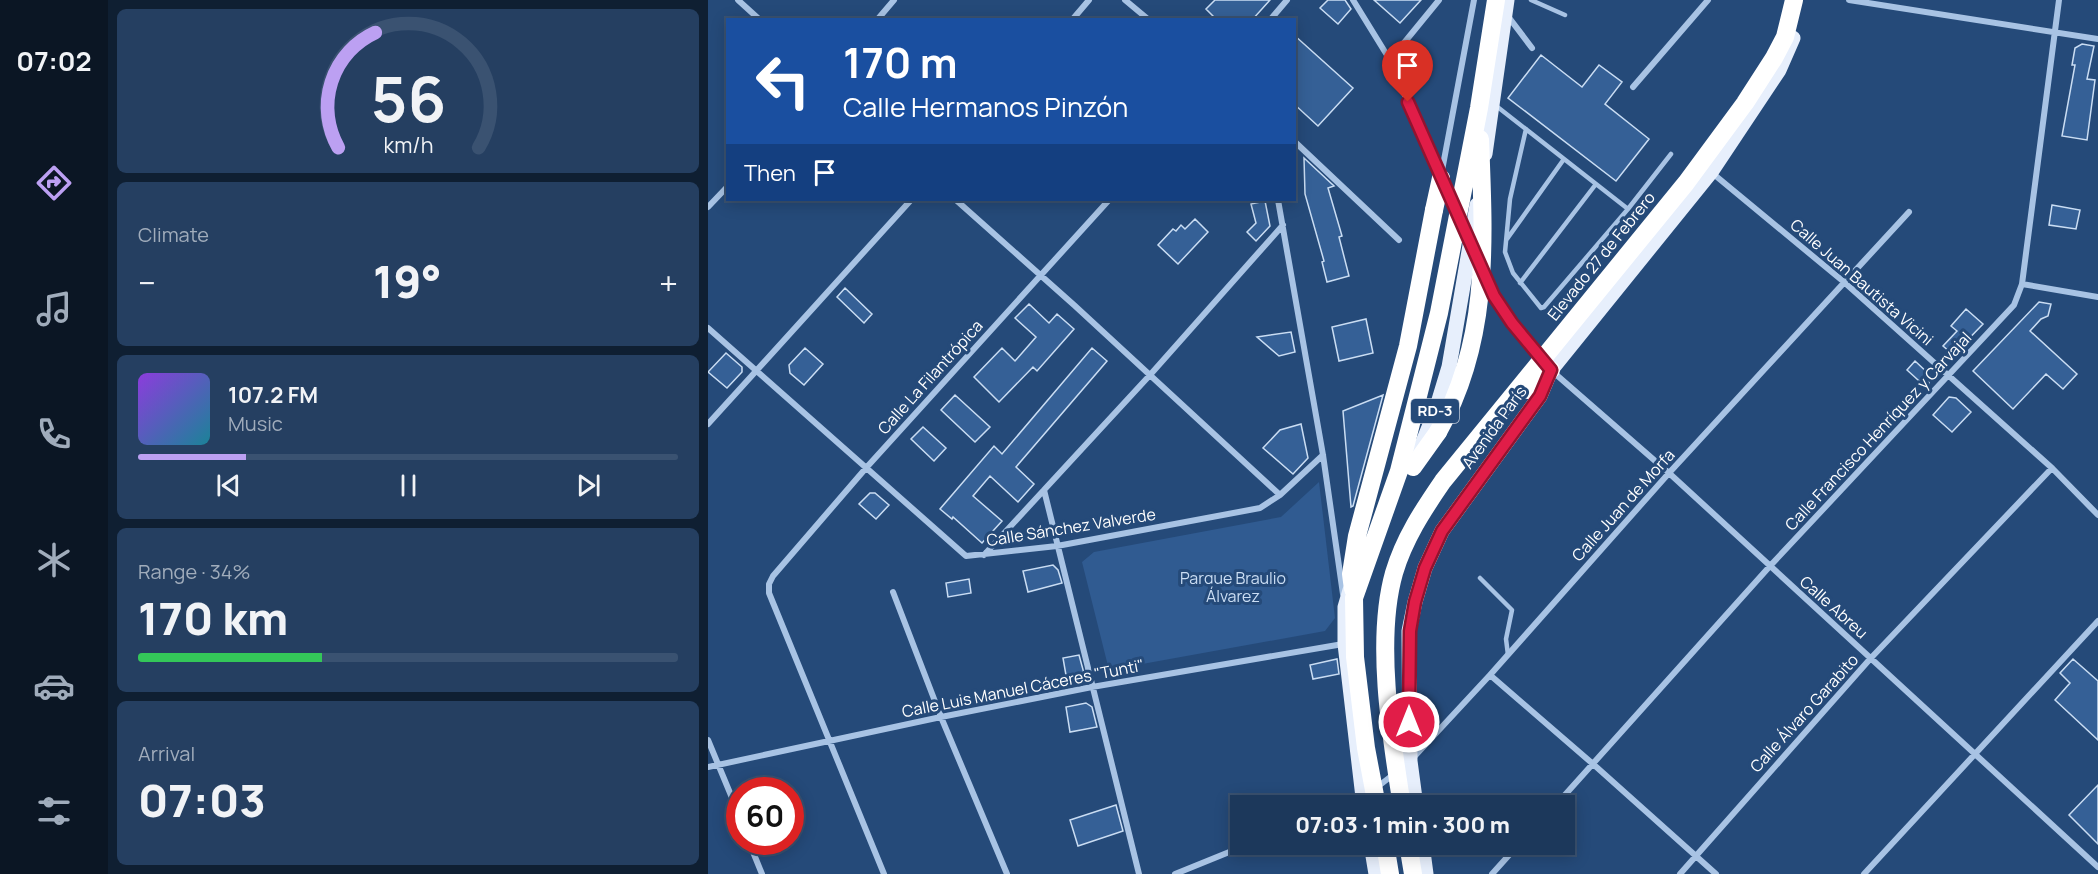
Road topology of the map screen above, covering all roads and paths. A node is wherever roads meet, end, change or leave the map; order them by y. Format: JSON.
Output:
{"nodes":[{"id":1,"x":738,"y":0,"type":"edge"},
{"id":2,"x":894,"y":0,"type":"edge"},
{"id":3,"x":1089,"y":0,"type":"edge"},
{"id":4,"x":1125,"y":0,"type":"edge"},
{"id":5,"x":1287,"y":0,"type":"edge"},
{"id":6,"x":1353,"y":0,"type":"edge"},
{"id":7,"x":1438,"y":0,"type":"edge"},
{"id":8,"x":1474,"y":0,"type":"edge"},
{"id":9,"x":1531,"y":0,"type":"edge"},
{"id":10,"x":1708,"y":0,"type":"edge"},
{"id":11,"x":1794,"y":0,"type":"edge"},
{"id":12,"x":1802,"y":0,"type":"edge"},
{"id":13,"x":1849,"y":0,"type":"edge"},
{"id":14,"x":2059,"y":0,"type":"edge"},
{"id":15,"x":1502,"y":3,"type":"edge"},
{"id":16,"x":1564,"y":15,"type":"dead end"},
{"id":17,"x":758,"y":18,"type":"edge"},
{"id":18,"x":880,"y":18,"type":"edge"},
{"id":19,"x":1074,"y":18,"type":"edge"},
{"id":20,"x":1147,"y":18,"type":"edge"},
{"id":21,"x":1272,"y":18,"type":"edge"},
{"id":22,"x":2054,"y":33,"type":"junction"},
{"id":23,"x":2098,"y":39,"type":"edge"},
{"id":24,"x":1532,"y":48,"type":"dead end"},
{"id":25,"x":1390,"y":60,"type":"junction"},
{"id":26,"x":1634,"y":87,"type":"dead end"},
{"id":27,"x":1486,"y":105,"type":"junction"},
{"id":28,"x":1526,"y":129,"type":"junction"},
{"id":29,"x":1296,"y":143,"type":"edge"},
{"id":30,"x":1671,"y":154,"type":"dead end"},
{"id":31,"x":1564,"y":159,"type":"junction"},
{"id":32,"x":1711,"y":172,"type":"junction"},
{"id":33,"x":1441,"y":178,"type":"junction"},
{"id":34,"x":1596,"y":184,"type":"junction"},
{"id":35,"x":726,"y":188,"type":"edge"},
{"id":36,"x":910,"y":201,"type":"edge"},
{"id":37,"x":957,"y":201,"type":"edge"},
{"id":38,"x":1108,"y":201,"type":"edge"},
{"id":39,"x":1278,"y":201,"type":"edge"},
{"id":40,"x":708,"y":207,"type":"edge"},
{"id":41,"x":1628,"y":209,"type":"junction"},
{"id":42,"x":1909,"y":212,"type":"dead end"},
{"id":43,"x":1283,"y":225,"type":"junction"},
{"id":44,"x":1399,"y":240,"type":"dead end"},
{"id":45,"x":1505,"y":241,"type":"junction"},
{"id":46,"x":1470,"y":244,"type":"junction"},
{"id":47,"x":1041,"y":275,"type":"junction"},
{"id":48,"x":1844,"y":282,"type":"junction"},
{"id":49,"x":1520,"y":283,"type":"junction"},
{"id":50,"x":2022,"y":284,"type":"junction"},
{"id":51,"x":2098,"y":297,"type":"edge"},
{"id":52,"x":708,"y":328,"type":"edge"},
{"id":53,"x":1551,"y":370,"type":"junction"},
{"id":54,"x":755,"y":371,"type":"junction"},
{"id":55,"x":1150,"y":375,"type":"junction"},
{"id":56,"x":1949,"y":376,"type":"junction"},
{"id":57,"x":708,"y":424,"type":"edge"},
{"id":58,"x":1323,"y":455,"type":"junction"},
{"id":59,"x":1413,"y":467,"type":"junction"},
{"id":60,"x":866,"y":468,"type":"junction"},
{"id":61,"x":2052,"y":468,"type":"junction"},
{"id":62,"x":1669,"y":472,"type":"junction"},
{"id":63,"x":1044,"y":490,"type":"junction"},
{"id":64,"x":1280,"y":495,"type":"junction"},
{"id":65,"x":2098,"y":515,"type":"edge"},
{"id":66,"x":1057,"y":546,"type":"junction"},
{"id":67,"x":984,"y":555,"type":"junction"},
{"id":68,"x":1770,"y":567,"type":"junction"},
{"id":69,"x":1480,"y":578,"type":"dead end"},
{"id":70,"x":893,"y":592,"type":"dead end"},
{"id":71,"x":1350,"y":602,"type":"junction"},
{"id":72,"x":2098,"y":621,"type":"edge"},
{"id":73,"x":1345,"y":644,"type":"junction"},
{"id":74,"x":1508,"y":655,"type":"junction"},
{"id":75,"x":1870,"y":659,"type":"junction"},
{"id":76,"x":1491,"y":675,"type":"junction"},
{"id":77,"x":1092,"y":687,"type":"junction"},
{"id":78,"x":941,"y":717,"type":"junction"},
{"id":79,"x":708,"y":740,"type":"edge"},
{"id":80,"x":828,"y":741,"type":"junction"},
{"id":81,"x":1975,"y":755,"type":"junction"},
{"id":82,"x":1410,"y":761,"type":"junction"},
{"id":83,"x":718,"y":764,"type":"junction"},
{"id":84,"x":1593,"y":764,"type":"junction"},
{"id":85,"x":708,"y":767,"type":"edge"},
{"id":86,"x":726,"y":784,"type":"edge"},
{"id":87,"x":1362,"y":795,"type":"edge"},
{"id":88,"x":1363,"y":795,"type":"edge"},
{"id":89,"x":1373,"y":795,"type":"edge"},
{"id":90,"x":1404,"y":795,"type":"edge"},
{"id":91,"x":1406,"y":795,"type":"edge"},
{"id":92,"x":1407,"y":795,"type":"edge"},
{"id":93,"x":1565,"y":795,"type":"edge"},
{"id":94,"x":1230,"y":852,"type":"edge"},
{"id":95,"x":754,"y":855,"type":"edge"},
{"id":96,"x":1373,"y":855,"type":"edge"},
{"id":97,"x":1387,"y":855,"type":"edge"},
{"id":98,"x":1410,"y":855,"type":"edge"},
{"id":99,"x":1423,"y":855,"type":"edge"},
{"id":100,"x":1509,"y":855,"type":"edge"},
{"id":101,"x":1696,"y":855,"type":"junction"},
{"id":102,"x":2098,"y":867,"type":"edge"},
{"id":103,"x":762,"y":874,"type":"edge"},
{"id":104,"x":884,"y":874,"type":"edge"},
{"id":105,"x":1007,"y":874,"type":"edge"},
{"id":106,"x":1139,"y":874,"type":"edge"},
{"id":107,"x":1175,"y":874,"type":"edge"},
{"id":108,"x":1376,"y":874,"type":"edge"},
{"id":109,"x":1390,"y":874,"type":"edge"},
{"id":110,"x":1413,"y":874,"type":"edge"},
{"id":111,"x":1426,"y":874,"type":"edge"},
{"id":112,"x":1492,"y":874,"type":"edge"},
{"id":113,"x":1680,"y":874,"type":"edge"},
{"id":114,"x":1716,"y":874,"type":"edge"},
{"id":115,"x":1864,"y":874,"type":"edge"}],
"edges":[{"from":1,"to":17,"type":"street"},
{"from":2,"to":18,"type":"street"},
{"from":3,"to":19,"type":"street"},
{"from":4,"to":20,"type":"street"},
{"from":5,"to":21,"type":"street"},
{"from":6,"to":25,"type":"street","name":"Calle Abreu"},
{"from":7,"to":25,"type":"street"},
{"from":8,"to":33,"type":"street"},
{"from":9,"to":16,"type":"lane"},
{"from":10,"to":26,"type":"street"},
{"from":11,"to":90,"type":"highway","name":"Elevado 27 de Febrero","number":"RD-3","bridge":true},
{"from":12,"to":32,"type":"main road","name":"Avenida París"},
{"from":13,"to":22,"type":"street"},
{"from":14,"to":22,"type":"street","name":"Calle Francisco Henríquez y Carvajal"},
{"from":15,"to":24,"type":"street"},
{"from":15,"to":27,"type":"highway","number":"RD-3","bridge":true},
{"from":22,"to":23,"type":"street"},
{"from":22,"to":50,"type":"street","name":"Calle Francisco Henríquez y Carvajal"},
{"from":25,"to":33,"type":"street","name":"Calle Abreu"},
{"from":27,"to":28,"type":"lane"},
{"from":27,"to":46,"type":"main road","number":"RD-3"},
{"from":27,"to":59,"type":"highway","bridge":true},
{"from":27,"to":71,"type":"highway","number":"RD-3","bridge":true},
{"from":28,"to":31,"type":"lane"},
{"from":28,"to":45,"type":"lane"},
{"from":29,"to":44,"type":"street"},
{"from":30,"to":41,"type":"lane"},
{"from":31,"to":34,"type":"lane"},
{"from":31,"to":45,"type":"lane"},
{"from":32,"to":48,"type":"street","name":"Calle Juan Bautista Vicini"},
{"from":32,"to":53,"type":"main road","name":"Avenida París"},
{"from":33,"to":46,"type":"street","name":"Calle Abreu"},
{"from":33,"to":71,"type":"highway","bridge":true},
{"from":34,"to":41,"type":"lane"},
{"from":34,"to":49,"type":"lane"},
{"from":35,"to":40,"type":"street"},
{"from":36,"to":54,"type":"street"},
{"from":37,"to":47,"type":"street"},
{"from":38,"to":47,"type":"street","name":"Calle La Filantrópica"},
{"from":39,"to":43,"type":"street"},
{"from":41,"to":49,"type":"lane"},
{"from":42,"to":48,"type":"street","name":"Calle Juan de Morfa"},
{"from":43,"to":55,"type":"street"},
{"from":43,"to":58,"type":"street"},
{"from":45,"to":49,"type":"lane"},
{"from":46,"to":53,"type":"street","name":"Calle Abreu"},
{"from":46,"to":59,"type":"main road","number":"RD-3"},
{"from":47,"to":55,"type":"street"},
{"from":47,"to":60,"type":"street","name":"Calle La Filantrópica"},
{"from":48,"to":56,"type":"street","name":"Calle Juan Bautista Vicini"},
{"from":48,"to":62,"type":"street","name":"Calle Juan de Morfa"},
{"from":50,"to":51,"type":"street"},
{"from":50,"to":56,"type":"street","name":"Calle Francisco Henríquez y Carvajal"},
{"from":52,"to":54,"type":"street","name":"Calle Sánchez Valverde"},
{"from":53,"to":62,"type":"street","name":"Calle Abreu"},
{"from":53,"to":82,"type":"main road","name":"Avenida París"},
{"from":53,"to":91,"type":"highway","bridge":true},
{"from":54,"to":57,"type":"street"},
{"from":54,"to":60,"type":"street","name":"Calle Sánchez Valverde"},
{"from":55,"to":63,"type":"street"},
{"from":55,"to":64,"type":"street"},
{"from":56,"to":61,"type":"street","name":"Calle Juan Bautista Vicini"},
{"from":56,"to":68,"type":"street","name":"Calle Francisco Henríquez y Carvajal"},
{"from":58,"to":64,"type":"street","name":"Calle Sánchez Valverde"},
{"from":58,"to":71,"type":"street"},
{"from":59,"to":71,"type":"main road","number":"RD-3"},
{"from":60,"to":67,"type":"street","name":"Calle Sánchez Valverde"},
{"from":60,"to":80,"type":"street","name":"Calle La Filantrópica"},
{"from":61,"to":65,"type":"street","name":"Calle Juan Bautista Vicini"},
{"from":61,"to":75,"type":"street","name":"Calle Álvaro Garabito"},
{"from":62,"to":68,"type":"street","name":"Calle Abreu"},
{"from":62,"to":74,"type":"street","name":"Calle Juan de Morfa"},
{"from":63,"to":66,"type":"street"},
{"from":63,"to":67,"type":"street"},
{"from":64,"to":66,"type":"street","name":"Calle Sánchez Valverde"},
{"from":66,"to":67,"type":"street","name":"Calle Sánchez Valverde"},
{"from":66,"to":77,"type":"street"},
{"from":68,"to":75,"type":"street","name":"Calle Abreu"},
{"from":68,"to":84,"type":"street","name":"Calle Francisco Henríquez y Carvajal"},
{"from":69,"to":74,"type":"lane"},
{"from":70,"to":78,"type":"street"},
{"from":71,"to":73,"type":"main road","number":"RD-3"},
{"from":71,"to":88,"type":"highway","number":"RD-3","bridge":true},
{"from":72,"to":81,"type":"street"},
{"from":73,"to":77,"type":"street","name":"Calle Luis Manuel Cáceres \"Tunti\""},
{"from":73,"to":87,"type":"main road","number":"RD-3"},
{"from":74,"to":76,"type":"street","name":"Calle Juan de Morfa"},
{"from":75,"to":81,"type":"street","name":"Calle Abreu"},
{"from":75,"to":101,"type":"street","name":"Calle Álvaro Garabito"},
{"from":76,"to":82,"type":"street","name":"Calle Juan de Morfa"},
{"from":76,"to":84,"type":"street"},
{"from":77,"to":78,"type":"street","name":"Calle Luis Manuel Cáceres \"Tunti\""},
{"from":77,"to":106,"type":"street"},
{"from":78,"to":80,"type":"street","name":"Calle Luis Manuel Cáceres \"Tunti\""},
{"from":78,"to":105,"type":"street"},
{"from":79,"to":83,"type":"street"},
{"from":80,"to":83,"type":"street","name":"Calle Luis Manuel Cáceres \"Tunti\""},
{"from":80,"to":104,"type":"street"},
{"from":81,"to":102,"type":"street","name":"Calle Abreu"},
{"from":81,"to":115,"type":"street"},
{"from":82,"to":89,"type":"street","name":"Calle Juan de Morfa"},
{"from":82,"to":92,"type":"main road","name":"Avenida París"},
{"from":83,"to":85,"type":"street","name":"Calle Luis Manuel Cáceres \"Tunti\""},
{"from":83,"to":86,"type":"street"},
{"from":84,"to":93,"type":"street","name":"Calle Francisco Henríquez y Carvajal"},
{"from":84,"to":101,"type":"street"},
{"from":94,"to":107,"type":"street"},
{"from":95,"to":103,"type":"street"},
{"from":96,"to":108,"type":"main road"},
{"from":97,"to":109,"type":"highway"},
{"from":98,"to":110,"type":"highway"},
{"from":99,"to":111,"type":"main road"},
{"from":100,"to":112,"type":"street"},
{"from":101,"to":113,"type":"street","name":"Calle Álvaro Garabito"},
{"from":101,"to":114,"type":"street"}]}
